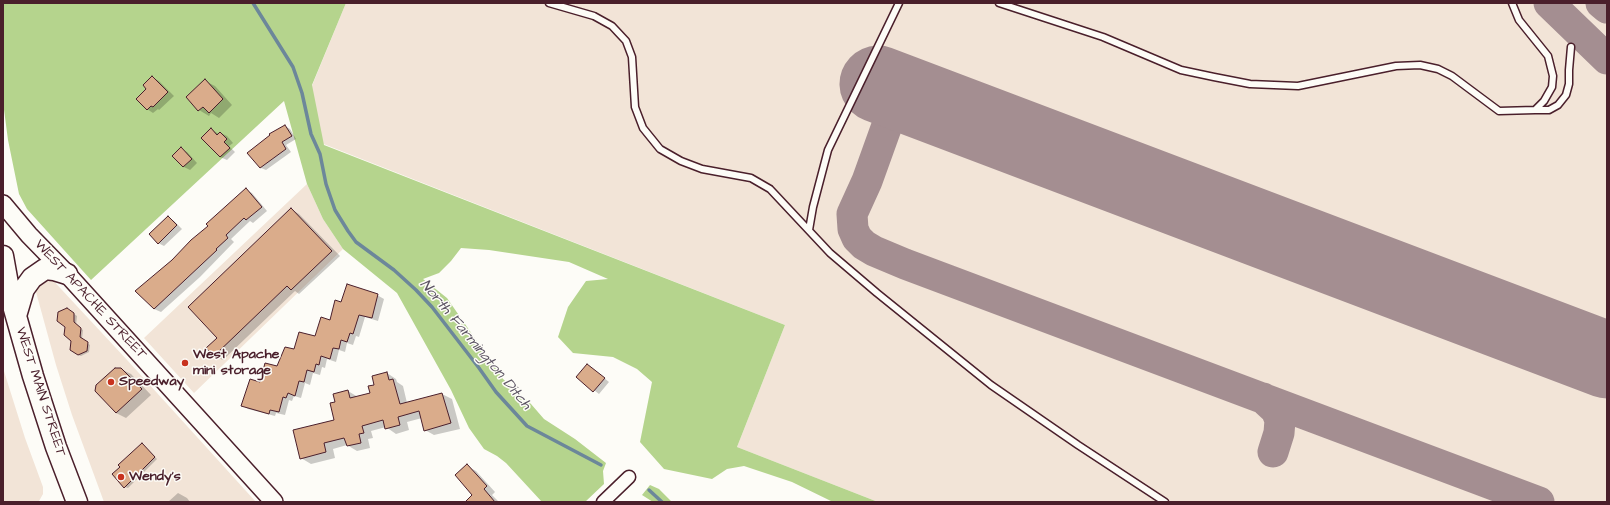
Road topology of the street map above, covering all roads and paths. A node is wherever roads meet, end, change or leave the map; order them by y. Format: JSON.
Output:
{"nodes":[{"id":1,"x":549,"y":3,"type":"edge"},
{"id":2,"x":899,"y":3,"type":"edge"},
{"id":3,"x":998,"y":3,"type":"edge"},
{"id":4,"x":1512,"y":3,"type":"edge"},
{"id":5,"x":1571,"y":47,"type":"dead end"},
{"id":6,"x":1535,"y":110,"type":"junction"},
{"id":7,"x":3,"y":204,"type":"edge"},
{"id":8,"x":809,"y":230,"type":"junction"},
{"id":9,"x":3,"y":256,"type":"edge"},
{"id":10,"x":67,"y":274,"type":"junction"},
{"id":11,"x":16,"y":316,"type":"junction"},
{"id":12,"x":629,"y":477,"type":"dead end"},
{"id":13,"x":74,"y":501,"type":"edge"},
{"id":14,"x":274,"y":502,"type":"edge"},
{"id":15,"x":603,"y":502,"type":"edge"},
{"id":16,"x":1165,"y":502,"type":"edge"}],
"edges":[{"from":1,"to":8,"type":"lane"},
{"from":2,"to":8,"type":"lane"},
{"from":3,"to":6,"type":"lane"},
{"from":4,"to":6,"type":"lane"},
{"from":5,"to":6,"type":"lane"},
{"from":7,"to":10,"type":"main road","name":"WEST APACHE STREET"},
{"from":8,"to":16,"type":"lane"},
{"from":9,"to":11,"type":"highway","name":"WEST MAIN STREET"},
{"from":10,"to":11,"type":"highway"},
{"from":10,"to":14,"type":"main road","name":"WEST APACHE STREET"},
{"from":11,"to":13,"type":"highway","name":"WEST MAIN STREET"},
{"from":12,"to":15,"type":"street"}]}
